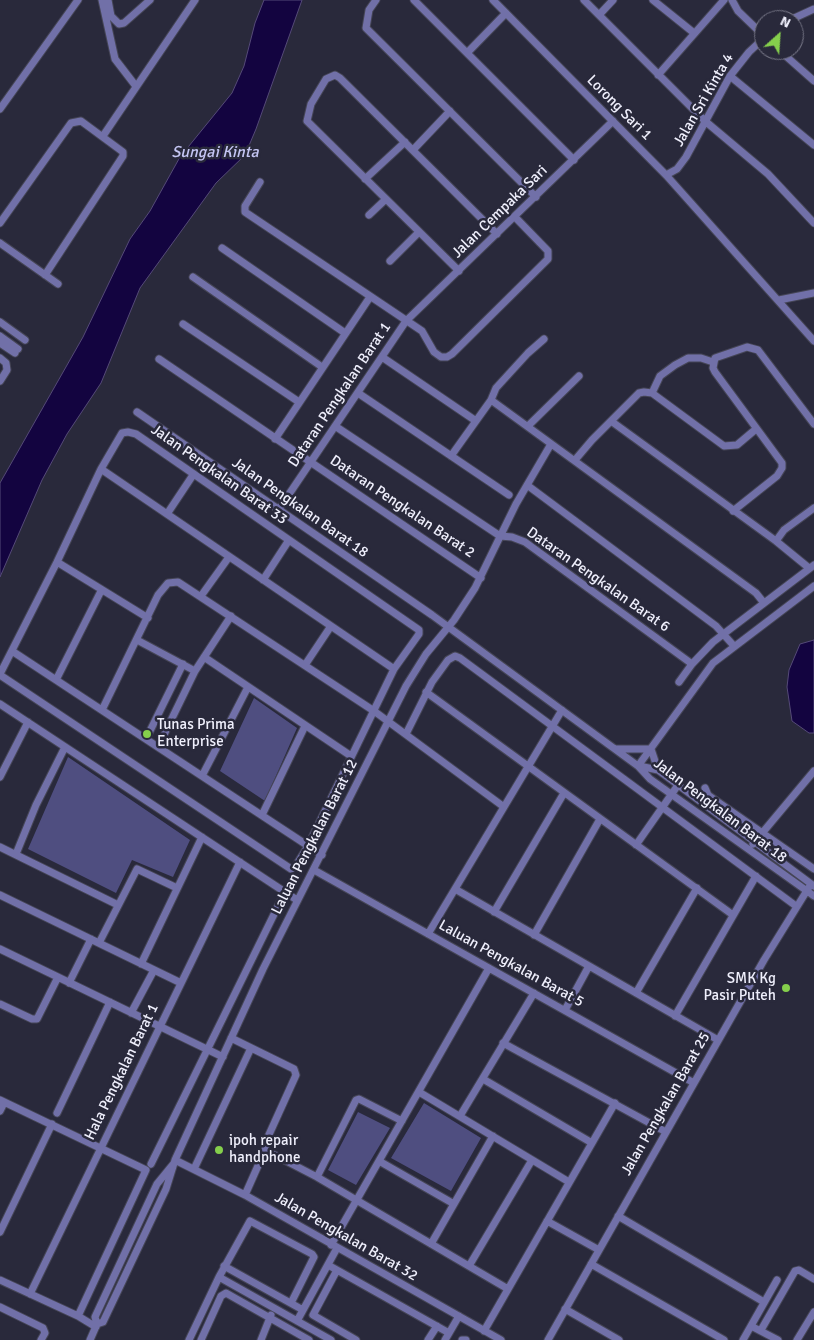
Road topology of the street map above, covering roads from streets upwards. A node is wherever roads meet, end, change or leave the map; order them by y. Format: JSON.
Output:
{"nodes":[{"id":1,"x":78,"y":0,"type":"edge"},
{"id":2,"x":102,"y":0,"type":"edge"},
{"id":3,"x":108,"y":0,"type":"edge"},
{"id":4,"x":150,"y":0,"type":"edge"},
{"id":5,"x":195,"y":0,"type":"edge"},
{"id":6,"x":376,"y":0,"type":"edge"},
{"id":7,"x":414,"y":0,"type":"edge"},
{"id":8,"x":493,"y":0,"type":"edge"},
{"id":9,"x":584,"y":0,"type":"edge"},
{"id":10,"x":613,"y":0,"type":"edge"},
{"id":11,"x":653,"y":0,"type":"edge"},
{"id":12,"x":724,"y":0,"type":"edge"},
{"id":13,"x":732,"y":0,"type":"edge"},
{"id":14,"x":506,"y":13,"type":"junction"},
{"id":15,"x":599,"y":15,"type":"junction"},
{"id":16,"x":754,"y":27,"type":"edge"},
{"id":17,"x":694,"y":33,"type":"junction"},
{"id":18,"x":754,"y":47,"type":"edge"},
{"id":19,"x":467,"y":53,"type":"junction"},
{"id":20,"x":790,"y":60,"type":"edge"},
{"id":21,"x":658,"y":74,"type":"junction"},
{"id":22,"x":730,"y":76,"type":"junction"},
{"id":23,"x":814,"y":81,"type":"edge"},
{"id":24,"x":135,"y":85,"type":"junction"},
{"id":25,"x":0,"y":109,"type":"edge"},
{"id":26,"x":450,"y":111,"type":"junction"},
{"id":27,"x":613,"y":121,"type":"junction"},
{"id":28,"x":705,"y":121,"type":"junction"},
{"id":29,"x":103,"y":136,"type":"junction"},
{"id":30,"x":405,"y":142,"type":"junction"},
{"id":31,"x":814,"y":145,"type":"edge"},
{"id":32,"x":413,"y":150,"type":"junction"},
{"id":33,"x":574,"y":160,"type":"junction"},
{"id":34,"x":666,"y":175,"type":"junction"},
{"id":35,"x":366,"y":179,"type":"junction"},
{"id":36,"x":260,"y":182,"type":"dead end"},
{"id":37,"x":536,"y":197,"type":"junction"},
{"id":38,"x":386,"y":199,"type":"junction"},
{"id":39,"x":369,"y":215,"type":"dead end"},
{"id":40,"x":515,"y":217,"type":"junction"},
{"id":41,"x":0,"y":223,"type":"edge"},
{"id":42,"x":814,"y":223,"type":"edge"},
{"id":43,"x":419,"y":232,"type":"junction"},
{"id":44,"x":497,"y":234,"type":"junction"},
{"id":45,"x":0,"y":244,"type":"edge"},
{"id":46,"x":222,"y":248,"type":"dead end"},
{"id":47,"x":390,"y":261,"type":"dead end"},
{"id":48,"x":459,"y":271,"type":"junction"},
{"id":49,"x":46,"y":275,"type":"junction"},
{"id":50,"x":192,"y":277,"type":"dead end"},
{"id":51,"x":58,"y":284,"type":"dead end"},
{"id":52,"x":814,"y":292,"type":"edge"},
{"id":53,"x":370,"y":297,"type":"junction"},
{"id":54,"x":779,"y":300,"type":"junction"},
{"id":55,"x":0,"y":322,"type":"edge"},
{"id":56,"x":406,"y":322,"type":"junction"},
{"id":57,"x":183,"y":324,"type":"dead end"},
{"id":58,"x":345,"y":333,"type":"junction"},
{"id":59,"x":0,"y":336,"type":"edge"},
{"id":60,"x":544,"y":339,"type":"dead end"},
{"id":61,"x":25,"y":340,"type":"dead end"},
{"id":62,"x":814,"y":341,"type":"edge"},
{"id":63,"x":0,"y":343,"type":"edge"},
{"id":64,"x":382,"y":357,"type":"junction"},
{"id":65,"x":3,"y":360,"type":"edge"},
{"id":66,"x":159,"y":360,"type":"dead end"},
{"id":67,"x":713,"y":362,"type":"junction"},
{"id":68,"x":322,"y":367,"type":"junction"},
{"id":69,"x":579,"y":376,"type":"dead end"},
{"id":70,"x":0,"y":381,"type":"edge"},
{"id":71,"x":652,"y":393,"type":"junction"},
{"id":72,"x":358,"y":394,"type":"junction"},
{"id":73,"x":491,"y":400,"type":"junction"},
{"id":74,"x":299,"y":402,"type":"junction"},
{"id":75,"x":137,"y":412,"type":"dead end"},
{"id":76,"x":476,"y":421,"type":"junction"},
{"id":77,"x":611,"y":421,"type":"junction"},
{"id":78,"x":814,"y":424,"type":"edge"},
{"id":79,"x":336,"y":426,"type":"junction"},
{"id":80,"x":528,"y":426,"type":"junction"},
{"id":81,"x":756,"y":429,"type":"junction"},
{"id":82,"x":275,"y":439,"type":"junction"},
{"id":83,"x":551,"y":444,"type":"junction"},
{"id":84,"x":451,"y":456,"type":"junction"},
{"id":85,"x":575,"y":460,"type":"junction"},
{"id":86,"x":312,"y":462,"type":"junction"},
{"id":87,"x":101,"y":469,"type":"junction"},
{"id":88,"x":193,"y":475,"type":"junction"},
{"id":89,"x":527,"y":485,"type":"junction"},
{"id":90,"x":509,"y":494,"type":"dead end"},
{"id":91,"x":814,"y":508,"type":"edge"},
{"id":92,"x":279,"y":509,"type":"junction"},
{"id":93,"x":734,"y":510,"type":"junction"},
{"id":94,"x":167,"y":514,"type":"junction"},
{"id":95,"x":500,"y":536,"type":"junction"},
{"id":96,"x":289,"y":540,"type":"junction"},
{"id":97,"x":776,"y":541,"type":"junction"},
{"id":98,"x":229,"y":557,"type":"junction"},
{"id":99,"x":57,"y":562,"type":"junction"},
{"id":100,"x":812,"y":566,"type":"edge"},
{"id":101,"x":480,"y":578,"type":"junction"},
{"id":102,"x":263,"y":580,"type":"junction"},
{"id":103,"x":814,"y":586,"type":"edge"},
{"id":104,"x":101,"y":591,"type":"junction"},
{"id":105,"x":201,"y":596,"type":"junction"},
{"id":106,"x":764,"y":603,"type":"junction"},
{"id":107,"x":230,"y":616,"type":"junction"},
{"id":108,"x":148,"y":618,"type":"junction"},
{"id":109,"x":331,"y":626,"type":"junction"},
{"id":110,"x":448,"y":627,"type":"junction"},
{"id":111,"x":724,"y":635,"type":"junction"},
{"id":112,"x":137,"y":640,"type":"junction"},
{"id":113,"x":734,"y":646,"type":"junction"},
{"id":114,"x":12,"y":651,"type":"junction"},
{"id":115,"x":204,"y":657,"type":"junction"},
{"id":116,"x":183,"y":664,"type":"junction"},
{"id":117,"x":692,"y":664,"type":"junction"},
{"id":118,"x":306,"y":665,"type":"junction"},
{"id":119,"x":394,"y":669,"type":"junction"},
{"id":120,"x":195,"y":671,"type":"junction"},
{"id":121,"x":0,"y":675,"type":"edge"},
{"id":122,"x":56,"y":680,"type":"junction"},
{"id":123,"x":679,"y":682,"type":"dead end"},
{"id":124,"x":248,"y":687,"type":"junction"},
{"id":125,"x":426,"y":692,"type":"junction"},
{"id":126,"x":0,"y":704,"type":"edge"},
{"id":127,"x":102,"y":710,"type":"junction"},
{"id":128,"x":562,"y":710,"type":"junction"},
{"id":129,"x":374,"y":711,"type":"junction"},
{"id":130,"x":28,"y":722,"type":"junction"},
{"id":131,"x":389,"y":722,"type":"junction"},
{"id":132,"x":306,"y":726,"type":"junction"},
{"id":133,"x":552,"y":727,"type":"junction"},
{"id":134,"x":406,"y":734,"type":"junction"},
{"id":135,"x":146,"y":739,"type":"junction"},
{"id":136,"x":65,"y":747,"type":"junction"},
{"id":137,"x":158,"y":747,"type":"junction"},
{"id":138,"x":651,"y":748,"type":"junction"},
{"id":139,"x":615,"y":749,"type":"junction"},
{"id":140,"x":351,"y":756,"type":"junction"},
{"id":141,"x":638,"y":766,"type":"junction"},
{"id":142,"x":528,"y":767,"type":"junction"},
{"id":143,"x":658,"y":770,"type":"junction"},
{"id":144,"x":814,"y":771,"type":"edge"},
{"id":145,"x":202,"y":776,"type":"junction"},
{"id":146,"x":0,"y":777,"type":"edge"},
{"id":147,"x":678,"y":785,"type":"junction"},
{"id":148,"x":705,"y":788,"type":"dead end"},
{"id":149,"x":564,"y":793,"type":"junction"},
{"id":150,"x":671,"y":794,"type":"junction"},
{"id":151,"x":504,"y":807,"type":"junction"},
{"id":152,"x":662,"y":807,"type":"junction"},
{"id":153,"x":262,"y":815,"type":"junction"},
{"id":154,"x":600,"y":819,"type":"junction"},
{"id":155,"x":732,"y":825,"type":"junction"},
{"id":156,"x":763,"y":834,"type":"junction"},
{"id":157,"x":202,"y":837,"type":"junction"},
{"id":158,"x":731,"y":838,"type":"junction"},
{"id":159,"x":756,"y":843,"type":"junction"},
{"id":160,"x":636,"y":845,"type":"junction"},
{"id":161,"x":0,"y":846,"type":"edge"},
{"id":162,"x":308,"y":846,"type":"junction"},
{"id":163,"x":16,"y":854,"type":"junction"},
{"id":164,"x":322,"y":855,"type":"junction"},
{"id":165,"x":781,"y":861,"type":"junction"},
{"id":166,"x":240,"y":862,"type":"junction"},
{"id":167,"x":768,"y":865,"type":"junction"},
{"id":168,"x":814,"y":869,"type":"edge"},
{"id":169,"x":314,"y":870,"type":"junction"},
{"id":170,"x":756,"y":876,"type":"junction"},
{"id":171,"x":812,"y":885,"type":"edge"},
{"id":172,"x":177,"y":888,"type":"junction"},
{"id":173,"x":696,"y":888,"type":"junction"},
{"id":174,"x":455,"y":889,"type":"junction"},
{"id":175,"x":806,"y":891,"type":"junction"},
{"id":176,"x":285,"y":892,"type":"junction"},
{"id":177,"x":0,"y":894,"type":"edge"},
{"id":178,"x":814,"y":896,"type":"edge"},
{"id":179,"x":297,"y":900,"type":"junction"},
{"id":180,"x":118,"y":905,"type":"junction"},
{"id":181,"x":796,"y":906,"type":"junction"},
{"id":182,"x":494,"y":912,"type":"junction"},
{"id":183,"x":734,"y":915,"type":"junction"},
{"id":184,"x":428,"y":934,"type":"junction"},
{"id":185,"x":534,"y":935,"type":"junction"},
{"id":186,"x":90,"y":939,"type":"junction"},
{"id":187,"x":99,"y":943,"type":"junction"},
{"id":188,"x":0,"y":949,"type":"edge"},
{"id":189,"x":141,"y":964,"type":"junction"},
{"id":190,"x":588,"y":966,"type":"junction"},
{"id":191,"x":489,"y":968,"type":"junction"},
{"id":192,"x":154,"y":970,"type":"junction"},
{"id":193,"x":58,"y":977,"type":"junction"},
{"id":194,"x":69,"y":982,"type":"junction"},
{"id":195,"x":181,"y":983,"type":"junction"},
{"id":196,"x":534,"y":993,"type":"junction"},
{"id":197,"x":636,"y":993,"type":"junction"},
{"id":198,"x":110,"y":1002,"type":"junction"},
{"id":199,"x":0,"y":1004,"type":"edge"},
{"id":200,"x":565,"y":1010,"type":"junction"},
{"id":201,"x":131,"y":1013,"type":"junction"},
{"id":202,"x":675,"y":1016,"type":"junction"},
{"id":203,"x":160,"y":1026,"type":"junction"},
{"id":204,"x":231,"y":1038,"type":"junction"},
{"id":205,"x":718,"y":1040,"type":"junction"},
{"id":206,"x":503,"y":1043,"type":"junction"},
{"id":207,"x":251,"y":1048,"type":"junction"},
{"id":208,"x":208,"y":1050,"type":"junction"},
{"id":209,"x":223,"y":1057,"type":"junction"},
{"id":210,"x":483,"y":1079,"type":"junction"},
{"id":211,"x":694,"y":1082,"type":"junction"},
{"id":212,"x":418,"y":1092,"type":"junction"},
{"id":213,"x":2,"y":1102,"type":"edge"},
{"id":214,"x":615,"y":1103,"type":"junction"},
{"id":215,"x":0,"y":1111,"type":"edge"},
{"id":216,"x":57,"y":1113,"type":"dead end"},
{"id":217,"x":460,"y":1116,"type":"junction"},
{"id":218,"x":402,"y":1120,"type":"junction"},
{"id":219,"x":52,"y":1124,"type":"junction"},
{"id":220,"x":666,"y":1132,"type":"junction"},
{"id":221,"x":493,"y":1136,"type":"junction"},
{"id":222,"x":592,"y":1142,"type":"junction"},
{"id":223,"x":101,"y":1147,"type":"junction"},
{"id":224,"x":265,"y":1150,"type":"junction"},
{"id":225,"x":532,"y":1160,"type":"junction"},
{"id":226,"x":175,"y":1161,"type":"junction"},
{"id":227,"x":379,"y":1161,"type":"junction"},
{"id":228,"x":151,"y":1164,"type":"dead end"},
{"id":229,"x":194,"y":1170,"type":"junction"},
{"id":230,"x":317,"y":1177,"type":"junction"},
{"id":231,"x":569,"y":1182,"type":"junction"},
{"id":232,"x":246,"y":1195,"type":"junction"},
{"id":233,"x":356,"y":1202,"type":"junction"},
{"id":234,"x":454,"y":1204,"type":"junction"},
{"id":235,"x":618,"y":1216,"type":"junction"},
{"id":236,"x":547,"y":1221,"type":"junction"},
{"id":237,"x":0,"y":1232,"type":"edge"},
{"id":238,"x":431,"y":1244,"type":"junction"},
{"id":239,"x":334,"y":1247,"type":"junction"},
{"id":240,"x":599,"y":1250,"type":"junction"},
{"id":241,"x":591,"y":1264,"type":"junction"},
{"id":242,"x":328,"y":1265,"type":"junction"},
{"id":243,"x":224,"y":1266,"type":"junction"},
{"id":244,"x":469,"y":1266,"type":"junction"},
{"id":245,"x":337,"y":1270,"type":"junction"},
{"id":246,"x":219,"y":1277,"type":"junction"},
{"id":247,"x":814,"y":1279,"type":"edge"},
{"id":248,"x":0,"y":1280,"type":"edge"},
{"id":249,"x":777,"y":1280,"type":"dead end"},
{"id":250,"x":508,"y":1289,"type":"junction"},
{"id":251,"x":30,"y":1294,"type":"junction"},
{"id":252,"x":764,"y":1302,"type":"junction"},
{"id":253,"x":291,"y":1303,"type":"junction"},
{"id":254,"x":0,"y":1307,"type":"edge"},
{"id":255,"x":274,"y":1308,"type":"junction"},
{"id":256,"x":565,"y":1309,"type":"junction"},
{"id":257,"x":303,"y":1310,"type":"junction"},
{"id":258,"x":814,"y":1312,"type":"edge"},
{"id":259,"x":78,"y":1316,"type":"junction"},
{"id":260,"x":459,"y":1316,"type":"junction"},
{"id":261,"x":270,"y":1318,"type":"junction"},
{"id":262,"x":297,"y":1321,"type":"junction"},
{"id":263,"x":96,"y":1326,"type":"junction"},
{"id":264,"x":437,"y":1326,"type":"junction"},
{"id":265,"x":751,"y":1326,"type":"junction"},
{"id":266,"x":484,"y":1330,"type":"junction"},
{"id":267,"x":761,"y":1330,"type":"junction"},
{"id":268,"x":449,"y":1333,"type":"junction"},
{"id":269,"x":41,"y":1340,"type":"edge"},
{"id":270,"x":90,"y":1340,"type":"edge"},
{"id":271,"x":189,"y":1340,"type":"edge"},
{"id":272,"x":201,"y":1340,"type":"edge"},
{"id":273,"x":261,"y":1340,"type":"edge"},
{"id":274,"x":309,"y":1340,"type":"edge"},
{"id":275,"x":331,"y":1340,"type":"edge"},
{"id":276,"x":356,"y":1340,"type":"edge"},
{"id":277,"x":428,"y":1340,"type":"edge"},
{"id":278,"x":445,"y":1340,"type":"edge"},
{"id":279,"x":462,"y":1340,"type":"edge"},
{"id":280,"x":466,"y":1340,"type":"edge"},
{"id":281,"x":501,"y":1340,"type":"edge"},
{"id":282,"x":548,"y":1340,"type":"edge"},
{"id":283,"x":619,"y":1340,"type":"edge"},
{"id":284,"x":724,"y":1340,"type":"edge"},
{"id":285,"x":743,"y":1340,"type":"edge"},
{"id":286,"x":778,"y":1340,"type":"edge"},
{"id":287,"x":797,"y":1340,"type":"edge"}],
"edges":[{"from":1,"to":25,"type":"street"},
{"from":2,"to":24,"type":"street"},
{"from":3,"to":4,"type":"street"},
{"from":5,"to":24,"type":"street"},
{"from":6,"to":26,"type":"street"},
{"from":7,"to":19,"type":"street"},
{"from":8,"to":14,"type":"street","name":"Lorong Sari 1"},
{"from":9,"to":15,"type":"street"},
{"from":10,"to":15,"type":"street"},
{"from":11,"to":17,"type":"street"},
{"from":12,"to":17,"type":"street"},
{"from":13,"to":16,"type":"street"},
{"from":14,"to":19,"type":"street"},
{"from":14,"to":27,"type":"street","name":"Lorong Sari 1"},
{"from":15,"to":21,"type":"street"},
{"from":17,"to":21,"type":"street"},
{"from":18,"to":22,"type":"street","name":"Jalan Sri Kinta 4"},
{"from":19,"to":33,"type":"street"},
{"from":20,"to":23,"type":"street"},
{"from":21,"to":28,"type":"street"},
{"from":22,"to":28,"type":"street","name":"Jalan Sri Kinta 4"},
{"from":22,"to":31,"type":"street"},
{"from":24,"to":29,"type":"street"},
{"from":26,"to":32,"type":"street"},
{"from":26,"to":37,"type":"street"},
{"from":27,"to":33,"type":"street","name":"Jalan Cempaka Sari"},
{"from":27,"to":34,"type":"street","name":"Lorong Sari 1"},
{"from":28,"to":34,"type":"street","name":"Jalan Sri Kinta 4"},
{"from":28,"to":42,"type":"street"},
{"from":29,"to":41,"type":"street"},
{"from":29,"to":49,"type":"street"},
{"from":30,"to":32,"type":"street"},
{"from":30,"to":35,"type":"street"},
{"from":30,"to":35,"type":"street"},
{"from":32,"to":44,"type":"street"},
{"from":33,"to":37,"type":"street","name":"Jalan Cempaka Sari"},
{"from":34,"to":54,"type":"street","name":"Lorong Sari 1"},
{"from":35,"to":38,"type":"street"},
{"from":36,"to":53,"type":"street"},
{"from":37,"to":40,"type":"street","name":"Jalan Cempaka Sari"},
{"from":38,"to":39,"type":"street"},
{"from":38,"to":43,"type":"street"},
{"from":40,"to":44,"type":"street","name":"Jalan Cempaka Sari"},
{"from":40,"to":56,"type":"street"},
{"from":43,"to":47,"type":"street"},
{"from":43,"to":48,"type":"street"},
{"from":44,"to":48,"type":"street","name":"Jalan Cempaka Sari"},
{"from":45,"to":49,"type":"street"},
{"from":46,"to":58,"type":"street"},
{"from":48,"to":56,"type":"street","name":"Jalan Cempaka Sari"},
{"from":49,"to":51,"type":"street"},
{"from":50,"to":68,"type":"street"},
{"from":52,"to":54,"type":"street"},
{"from":53,"to":56,"type":"street"},
{"from":53,"to":58,"type":"street"},
{"from":54,"to":62,"type":"street","name":"Lorong Sari 1"},
{"from":55,"to":61,"type":"street"},
{"from":56,"to":64,"type":"street","name":"Dataran Pengkalan Barat 1"},
{"from":57,"to":74,"type":"street"},
{"from":58,"to":68,"type":"street"},
{"from":59,"to":63,"type":"street"},
{"from":60,"to":73,"type":"street"},
{"from":64,"to":72,"type":"street","name":"Dataran Pengkalan Barat 1"},
{"from":64,"to":76,"type":"street"},
{"from":65,"to":70,"type":"street"},
{"from":66,"to":82,"type":"street","name":"Dataran Pengkalan Barat 2"},
{"from":67,"to":71,"type":"street"},
{"from":67,"to":78,"type":"street"},
{"from":67,"to":81,"type":"street"},
{"from":68,"to":74,"type":"street"},
{"from":69,"to":80,"type":"street"},
{"from":71,"to":77,"type":"street"},
{"from":71,"to":81,"type":"street"},
{"from":72,"to":79,"type":"street","name":"Dataran Pengkalan Barat 1"},
{"from":72,"to":84,"type":"street"},
{"from":73,"to":76,"type":"street"},
{"from":73,"to":80,"type":"street"},
{"from":74,"to":82,"type":"street"},
{"from":75,"to":92,"type":"street","name":"Jalan Pengkalan Barat 18"},
{"from":76,"to":84,"type":"street"},
{"from":77,"to":85,"type":"street"},
{"from":77,"to":93,"type":"street"},
{"from":79,"to":86,"type":"street","name":"Dataran Pengkalan Barat 1"},
{"from":79,"to":95,"type":"street","name":"Dataran Pengkalan Barat 6"},
{"from":80,"to":83,"type":"street"},
{"from":81,"to":93,"type":"street"},
{"from":82,"to":86,"type":"street","name":"Dataran Pengkalan Barat 2"},
{"from":83,"to":85,"type":"street"},
{"from":83,"to":89,"type":"street","name":"Laluan Pengkalan Barat 12"},
{"from":84,"to":90,"type":"street"},
{"from":85,"to":106,"type":"street"},
{"from":86,"to":92,"type":"street","name":"Dataran Pengkalan Barat 1"},
{"from":86,"to":101,"type":"street","name":"Dataran Pengkalan Barat 2"},
{"from":87,"to":88,"type":"street","name":"Jalan Pengkalan Barat 33"},
{"from":87,"to":94,"type":"street"},
{"from":87,"to":99,"type":"street","name":"Jalan Pengkalan Barat 33"},
{"from":88,"to":94,"type":"street"},
{"from":88,"to":96,"type":"street","name":"Jalan Pengkalan Barat 33"},
{"from":89,"to":95,"type":"street","name":"Laluan Pengkalan Barat 12"},
{"from":89,"to":111,"type":"street"},
{"from":91,"to":97,"type":"street"},
{"from":92,"to":110,"type":"street","name":"Jalan Pengkalan Barat 18"},
{"from":93,"to":97,"type":"street"},
{"from":94,"to":98,"type":"street"},
{"from":95,"to":101,"type":"street","name":"Laluan Pengkalan Barat 12"},
{"from":95,"to":117,"type":"street","name":"Dataran Pengkalan Barat 6"},
{"from":96,"to":102,"type":"street"},
{"from":96,"to":119,"type":"street","name":"Jalan Pengkalan Barat 33"},
{"from":97,"to":100,"type":"street"},
{"from":98,"to":102,"type":"street"},
{"from":98,"to":105,"type":"street"},
{"from":99,"to":104,"type":"street"},
{"from":99,"to":114,"type":"street","name":"Jalan Pengkalan Barat 33"},
{"from":100,"to":106,"type":"street"},
{"from":101,"to":110,"type":"street","name":"Laluan Pengkalan Barat 12"},
{"from":102,"to":109,"type":"street"},
{"from":103,"to":113,"type":"street"},
{"from":104,"to":108,"type":"street"},
{"from":104,"to":122,"type":"street"},
{"from":105,"to":107,"type":"street"},
{"from":105,"to":108,"type":"street"},
{"from":106,"to":111,"type":"street"},
{"from":107,"to":115,"type":"street"},
{"from":107,"to":118,"type":"street"},
{"from":108,"to":112,"type":"street"},
{"from":109,"to":118,"type":"street"},
{"from":109,"to":119,"type":"street"},
{"from":110,"to":128,"type":"street","name":"Jalan Pengkalan Barat 18"},
{"from":110,"to":131,"type":"street","name":"Laluan Pengkalan Barat 12"},
{"from":111,"to":113,"type":"street"},
{"from":111,"to":117,"type":"street"},
{"from":112,"to":116,"type":"street"},
{"from":112,"to":127,"type":"street"},
{"from":113,"to":138,"type":"street"},
{"from":114,"to":121,"type":"street","name":"Jalan Pengkalan Barat 33"},
{"from":114,"to":122,"type":"street"},
{"from":115,"to":120,"type":"street"},
{"from":115,"to":124,"type":"street"},
{"from":116,"to":120,"type":"street"},
{"from":116,"to":135,"type":"street"},
{"from":117,"to":123,"type":"street"},
{"from":118,"to":129,"type":"street"},
{"from":119,"to":129,"type":"street"},
{"from":120,"to":137,"type":"street"},
{"from":121,"to":162,"type":"street"},
{"from":122,"to":127,"type":"street"},
{"from":124,"to":132,"type":"street"},
{"from":124,"to":145,"type":"street"},
{"from":125,"to":133,"type":"street"},
{"from":125,"to":134,"type":"street"},
{"from":125,"to":142,"type":"street"},
{"from":126,"to":130,"type":"street"},
{"from":127,"to":135,"type":"street"},
{"from":128,"to":133,"type":"street"},
{"from":128,"to":139,"type":"street","name":"Jalan Pengkalan Barat 18"},
{"from":129,"to":131,"type":"street"},
{"from":129,"to":140,"type":"street"},
{"from":130,"to":136,"type":"street"},
{"from":130,"to":146,"type":"street"},
{"from":131,"to":134,"type":"street"},
{"from":131,"to":164,"type":"street","name":"Laluan Pengkalan Barat 12"},
{"from":132,"to":140,"type":"street"},
{"from":132,"to":153,"type":"street"},
{"from":133,"to":142,"type":"street"},
{"from":133,"to":152,"type":"street"},
{"from":134,"to":151,"type":"street"},
{"from":135,"to":137,"type":"street"},
{"from":136,"to":157,"type":"street"},
{"from":136,"to":163,"type":"street"},
{"from":137,"to":145,"type":"street"},
{"from":138,"to":139,"type":"street"},
{"from":138,"to":141,"type":"street"},
{"from":138,"to":143,"type":"street"},
{"from":139,"to":141,"type":"street","name":"Jalan Pengkalan Barat 18"},
{"from":140,"to":162,"type":"street"},
{"from":141,"to":143,"type":"street","name":"Jalan Pengkalan Barat 18"},
{"from":141,"to":150,"type":"street","name":"Jalan Pengkalan Barat 18"},
{"from":142,"to":149,"type":"street"},
{"from":142,"to":151,"type":"street"},
{"from":143,"to":147,"type":"street","name":"Jalan Pengkalan Barat 18"},
{"from":144,"to":156,"type":"street"},
{"from":145,"to":153,"type":"street"},
{"from":147,"to":150,"type":"street"},
{"from":147,"to":155,"type":"street","name":"Jalan Pengkalan Barat 18"},
{"from":148,"to":156,"type":"street"},
{"from":149,"to":154,"type":"street"},
{"from":149,"to":182,"type":"street"},
{"from":150,"to":152,"type":"street"},
{"from":150,"to":158,"type":"street","name":"Jalan Pengkalan Barat 18"},
{"from":151,"to":174,"type":"street"},
{"from":152,"to":160,"type":"street"},
{"from":152,"to":170,"type":"street"},
{"from":153,"to":162,"type":"street"},
{"from":154,"to":160,"type":"street"},
{"from":154,"to":185,"type":"street"},
{"from":155,"to":156,"type":"street"},
{"from":155,"to":159,"type":"street","name":"Jalan Pengkalan Barat 18"},
{"from":156,"to":159,"type":"street"},
{"from":156,"to":165,"type":"street"},
{"from":156,"to":168,"type":"street"},
{"from":157,"to":166,"type":"street"},
{"from":157,"to":172,"type":"street"},
{"from":158,"to":159,"type":"street"},
{"from":158,"to":167,"type":"street","name":"Jalan Pengkalan Barat 18"},
{"from":159,"to":165,"type":"street","name":"Jalan Pengkalan Barat 18"},
{"from":159,"to":167,"type":"street"},
{"from":160,"to":173,"type":"street"},
{"from":161,"to":163,"type":"street"},
{"from":162,"to":164,"type":"street"},
{"from":163,"to":180,"type":"street"},
{"from":164,"to":169,"type":"street","name":"Laluan Pengkalan Barat 12"},
{"from":165,"to":171,"type":"street","name":"Jalan Pengkalan Barat 18"},
{"from":166,"to":176,"type":"street"},
{"from":166,"to":195,"type":"street","name":"Hala Pengkalan Barat 1"},
{"from":167,"to":175,"type":"street","name":"Jalan Pengkalan Barat 18"},
{"from":169,"to":179,"type":"street","name":"Laluan Pengkalan Barat 12"},
{"from":169,"to":184,"type":"street","name":"Laluan Pengkalan Barat 5"},
{"from":170,"to":181,"type":"street"},
{"from":170,"to":183,"type":"street"},
{"from":171,"to":175,"type":"street","name":"Jalan Pengkalan Barat 25"},
{"from":172,"to":180,"type":"street"},
{"from":172,"to":189,"type":"street"},
{"from":173,"to":183,"type":"street"},
{"from":173,"to":197,"type":"street"},
{"from":174,"to":182,"type":"street"},
{"from":174,"to":184,"type":"street"},
{"from":175,"to":178,"type":"street","name":"Jalan Pengkalan Barat 18"},
{"from":175,"to":181,"type":"street","name":"Jalan Pengkalan Barat 25"},
{"from":176,"to":179,"type":"street"},
{"from":176,"to":208,"type":"street"},
{"from":177,"to":186,"type":"street"},
{"from":179,"to":204,"type":"street","name":"Laluan Pengkalan Barat 12"},
{"from":180,"to":187,"type":"street"},
{"from":181,"to":205,"type":"street","name":"Jalan Pengkalan Barat 25"},
{"from":182,"to":185,"type":"street"},
{"from":183,"to":202,"type":"street"},
{"from":184,"to":191,"type":"street","name":"Laluan Pengkalan Barat 5"},
{"from":185,"to":190,"type":"street"},
{"from":186,"to":187,"type":"street"},
{"from":186,"to":194,"type":"street"},
{"from":187,"to":189,"type":"street"},
{"from":188,"to":193,"type":"street"},
{"from":189,"to":192,"type":"street"},
{"from":190,"to":197,"type":"street"},
{"from":190,"to":200,"type":"street"},
{"from":191,"to":196,"type":"street","name":"Laluan Pengkalan Barat 5"},
{"from":191,"to":212,"type":"street"},
{"from":192,"to":195,"type":"street"},
{"from":192,"to":201,"type":"street"},
{"from":193,"to":194,"type":"street"},
{"from":193,"to":199,"type":"street"},
{"from":194,"to":198,"type":"street"},
{"from":195,"to":203,"type":"street","name":"Hala Pengkalan Barat 1"},
{"from":196,"to":200,"type":"street","name":"Laluan Pengkalan Barat 5"},
{"from":196,"to":206,"type":"street"},
{"from":197,"to":202,"type":"street"},
{"from":198,"to":201,"type":"street"},
{"from":198,"to":216,"type":"street"},
{"from":200,"to":211,"type":"street","name":"Laluan Pengkalan Barat 5"},
{"from":201,"to":203,"type":"street"},
{"from":202,"to":205,"type":"street"},
{"from":203,"to":208,"type":"street"},
{"from":203,"to":223,"type":"street","name":"Hala Pengkalan Barat 1"},
{"from":204,"to":207,"type":"street"},
{"from":204,"to":209,"type":"street","name":"Laluan Pengkalan Barat 12"},
{"from":205,"to":211,"type":"street","name":"Jalan Pengkalan Barat 25"},
{"from":206,"to":210,"type":"street"},
{"from":206,"to":214,"type":"street"},
{"from":207,"to":224,"type":"street"},
{"from":207,"to":229,"type":"street"},
{"from":208,"to":209,"type":"street"},
{"from":208,"to":228,"type":"street"},
{"from":209,"to":226,"type":"street","name":"Laluan Pengkalan Barat 12"},
{"from":210,"to":217,"type":"street"},
{"from":210,"to":222,"type":"street"},
{"from":211,"to":220,"type":"street","name":"Jalan Pengkalan Barat 25"},
{"from":212,"to":217,"type":"street"},
{"from":212,"to":218,"type":"street"},
{"from":213,"to":215,"type":"street"},
{"from":213,"to":219,"type":"street"},
{"from":214,"to":220,"type":"street"},
{"from":214,"to":222,"type":"street"},
{"from":217,"to":221,"type":"street"},
{"from":218,"to":227,"type":"street"},
{"from":218,"to":230,"type":"street"},
{"from":219,"to":223,"type":"street"},
{"from":219,"to":237,"type":"street"},
{"from":220,"to":235,"type":"street","name":"Jalan Pengkalan Barat 25"},
{"from":221,"to":225,"type":"street"},
{"from":221,"to":234,"type":"street"},
{"from":222,"to":231,"type":"street"},
{"from":223,"to":251,"type":"street","name":"Hala Pengkalan Barat 1"},
{"from":223,"to":259,"type":"street"},
{"from":224,"to":230,"type":"street"},
{"from":224,"to":232,"type":"street"},
{"from":225,"to":231,"type":"street"},
{"from":225,"to":244,"type":"street"},
{"from":226,"to":229,"type":"street","name":"Jalan Pengkalan Barat 32"},
{"from":226,"to":263,"type":"street","name":"Laluan Pengkalan Barat 12"},
{"from":227,"to":233,"type":"street"},
{"from":227,"to":234,"type":"street"},
{"from":229,"to":232,"type":"street","name":"Jalan Pengkalan Barat 32"},
{"from":230,"to":233,"type":"street"},
{"from":231,"to":236,"type":"street"},
{"from":232,"to":239,"type":"street","name":"Jalan Pengkalan Barat 32"},
{"from":233,"to":238,"type":"street"},
{"from":233,"to":239,"type":"street"},
{"from":234,"to":238,"type":"street"},
{"from":235,"to":240,"type":"street","name":"Jalan Pengkalan Barat 25"},
{"from":235,"to":252,"type":"street"},
{"from":236,"to":240,"type":"street"},
{"from":236,"to":250,"type":"street"},
{"from":238,"to":244,"type":"street"},
{"from":239,"to":242,"type":"street"},
{"from":239,"to":260,"type":"street","name":"Jalan Pengkalan Barat 32"},
{"from":240,"to":241,"type":"street","name":"Jalan Pengkalan Barat 25"},
{"from":241,"to":256,"type":"street","name":"Jalan Pengkalan Barat 25"},
{"from":241,"to":284,"type":"street"},
{"from":242,"to":245,"type":"street"},
{"from":242,"to":257,"type":"street"},
{"from":243,"to":246,"type":"street"},
{"from":243,"to":253,"type":"street"},
{"from":243,"to":253,"type":"street"},
{"from":244,"to":250,"type":"street"},
{"from":245,"to":264,"type":"street"},
{"from":245,"to":276,"type":"street"},
{"from":246,"to":255,"type":"street"},
{"from":246,"to":271,"type":"street"},
{"from":247,"to":267,"type":"street"},
{"from":248,"to":251,"type":"street"},
{"from":249,"to":252,"type":"street"},
{"from":250,"to":266,"type":"street"},
{"from":251,"to":259,"type":"street"},
{"from":252,"to":265,"type":"street"},
{"from":253,"to":257,"type":"street"},
{"from":254,"to":269,"type":"street"},
{"from":255,"to":261,"type":"street"},
{"from":255,"to":262,"type":"street"},
{"from":256,"to":282,"type":"street","name":"Jalan Pengkalan Barat 25"},
{"from":256,"to":283,"type":"street"},
{"from":257,"to":262,"type":"street"},
{"from":258,"to":287,"type":"street"},
{"from":259,"to":263,"type":"street"},
{"from":260,"to":266,"type":"street","name":"Jalan Pengkalan Barat 32"},
{"from":260,"to":268,"type":"street"},
{"from":261,"to":272,"type":"street"},
{"from":261,"to":273,"type":"street"},
{"from":261,"to":274,"type":"street"},
{"from":262,"to":275,"type":"street"},
{"from":263,"to":270,"type":"street","name":"Laluan Pengkalan Barat 12"},
{"from":264,"to":268,"type":"street"},
{"from":264,"to":277,"type":"street"},
{"from":265,"to":267,"type":"street"},
{"from":265,"to":285,"type":"street"},
{"from":266,"to":281,"type":"street","name":"Jalan Pengkalan Barat 32"},
{"from":267,"to":286,"type":"street"},
{"from":268,"to":278,"type":"street"},
{"from":279,"to":280,"type":"street"}]}
